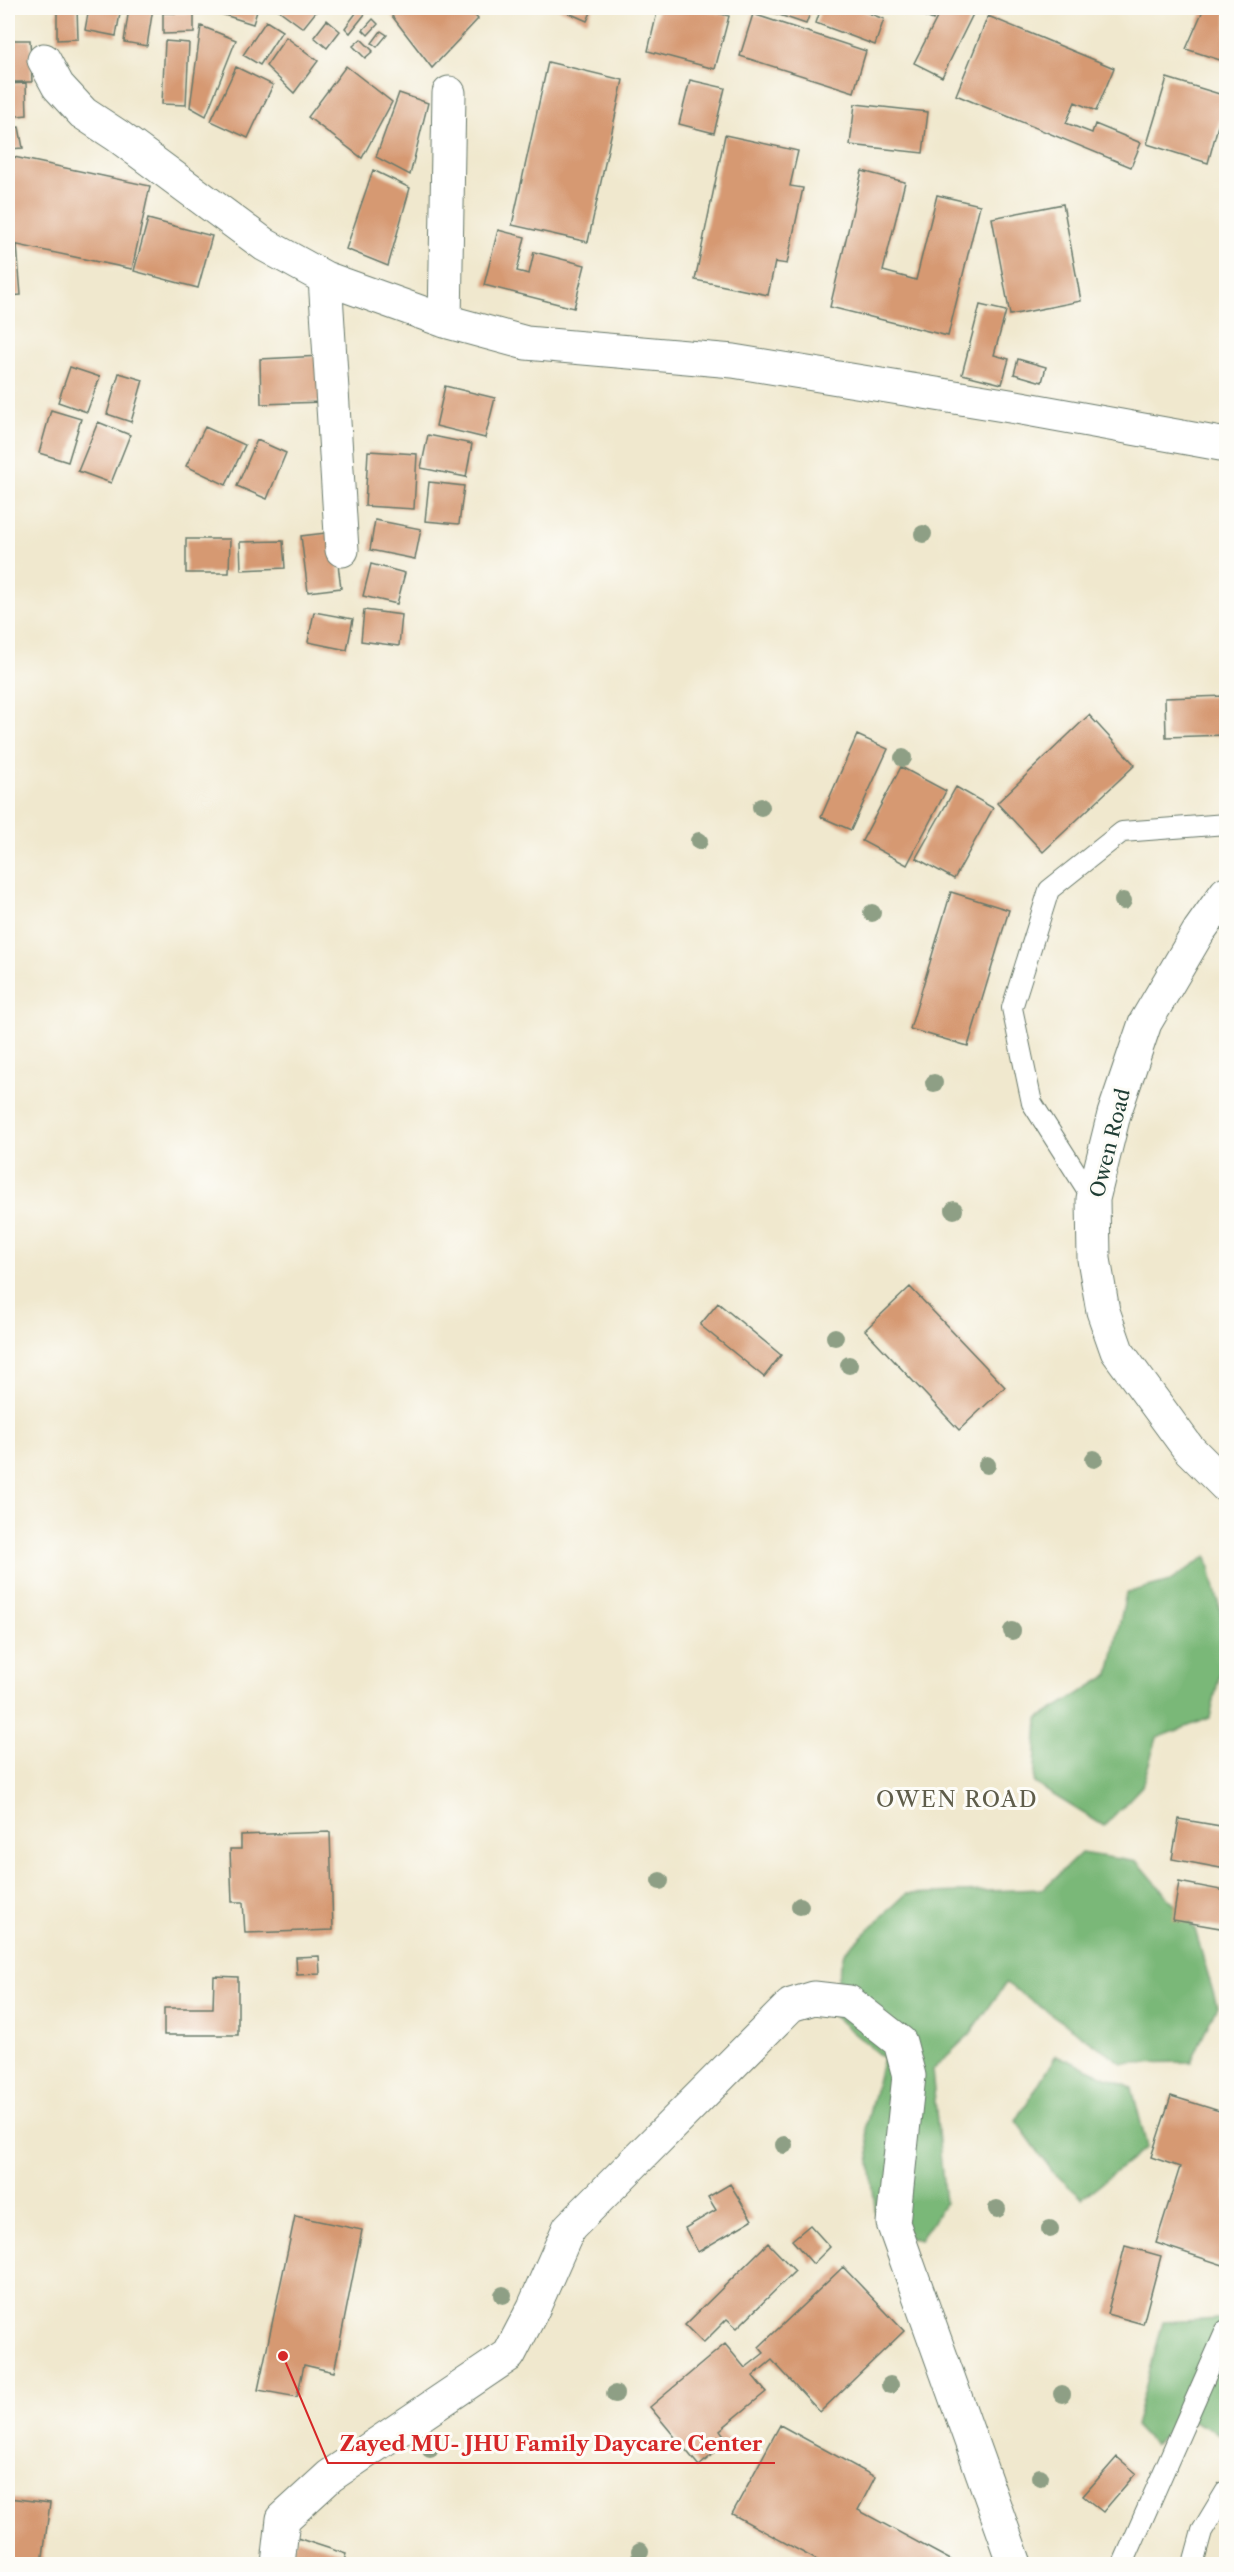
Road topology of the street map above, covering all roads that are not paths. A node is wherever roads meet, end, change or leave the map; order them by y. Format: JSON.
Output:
{"nodes":[{"id":1,"x":44,"y":60,"type":"dead end"},
{"id":2,"x":448,"y":93,"type":"dead end"},
{"id":3,"x":325,"y":279,"type":"junction"},
{"id":4,"x":445,"y":321,"type":"junction"},
{"id":5,"x":1227,"y":445,"type":"edge"},
{"id":6,"x":342,"y":550,"type":"dead end"},
{"id":7,"x":1227,"y":824,"type":"edge"},
{"id":8,"x":1227,"y":893,"type":"edge"},
{"id":9,"x":1093,"y":1198,"type":"junction"},
{"id":10,"x":1227,"y":1486,"type":"edge"},
{"id":11,"x":1227,"y":2330,"type":"edge"},
{"id":12,"x":1227,"y":2491,"type":"edge"},
{"id":13,"x":278,"y":2565,"type":"edge"},
{"id":14,"x":1015,"y":2565,"type":"edge"},
{"id":15,"x":1123,"y":2565,"type":"edge"},
{"id":16,"x":1193,"y":2565,"type":"edge"}],
"edges":[{"from":1,"to":3,"type":"street"},
{"from":2,"to":4,"type":"street"},
{"from":3,"to":4,"type":"street"},
{"from":3,"to":6,"type":"street"},
{"from":4,"to":5,"type":"street"},
{"from":7,"to":9,"type":"lane"},
{"from":8,"to":9,"type":"street","name":"Owen Road"},
{"from":9,"to":10,"type":"street","name":"Owen Road"},
{"from":11,"to":15,"type":"lane"},
{"from":12,"to":16,"type":"lane"},
{"from":13,"to":14,"type":"street"}]}
